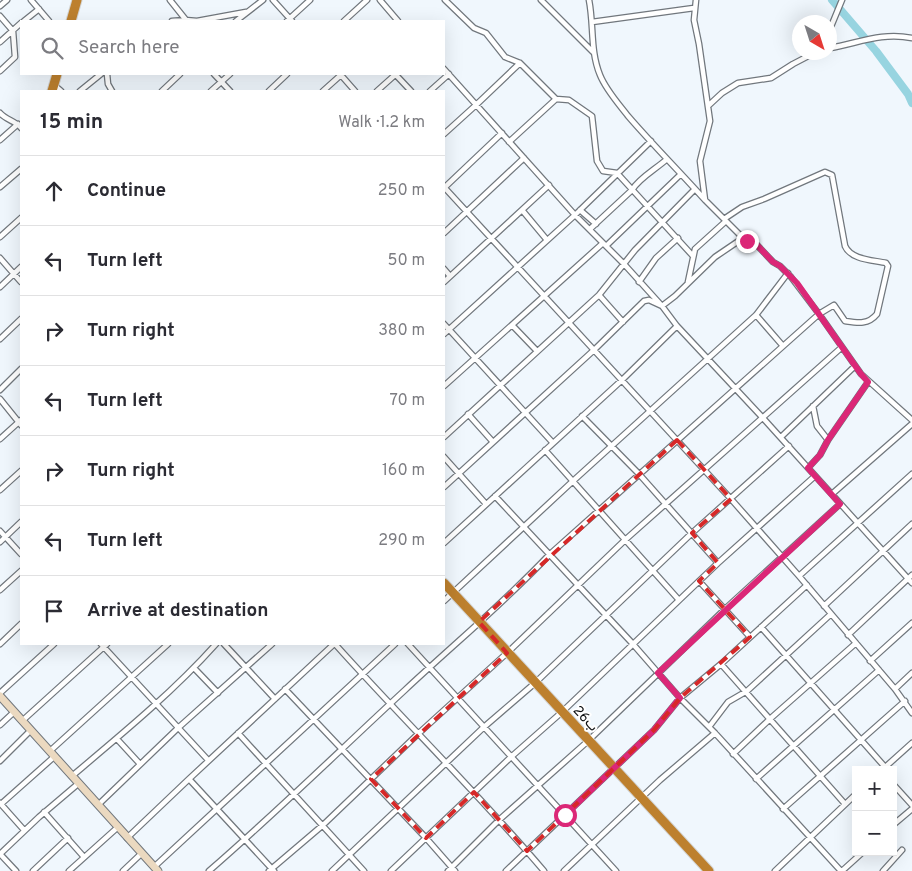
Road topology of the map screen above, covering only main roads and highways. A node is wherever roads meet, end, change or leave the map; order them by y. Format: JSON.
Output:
{"nodes":[{"id":1,"x":77,"y":0,"type":"edge"},
{"id":2,"x":71,"y":20,"type":"edge"},
{"id":3,"x":57,"y":75,"type":"edge"},
{"id":4,"x":56,"y":89,"type":"edge"},
{"id":5,"x":445,"y":584,"type":"edge"},
{"id":6,"x":0,"y":694,"type":"edge"},
{"id":7,"x":156,"y":869,"type":"edge"},
{"id":8,"x":709,"y":871,"type":"edge"}],
"edges":[{"from":1,"to":2,"type":"highway"},
{"from":3,"to":4,"type":"highway"},
{"from":5,"to":8,"type":"highway","name":"26ب"},
{"from":6,"to":7,"type":"main road"}]}
